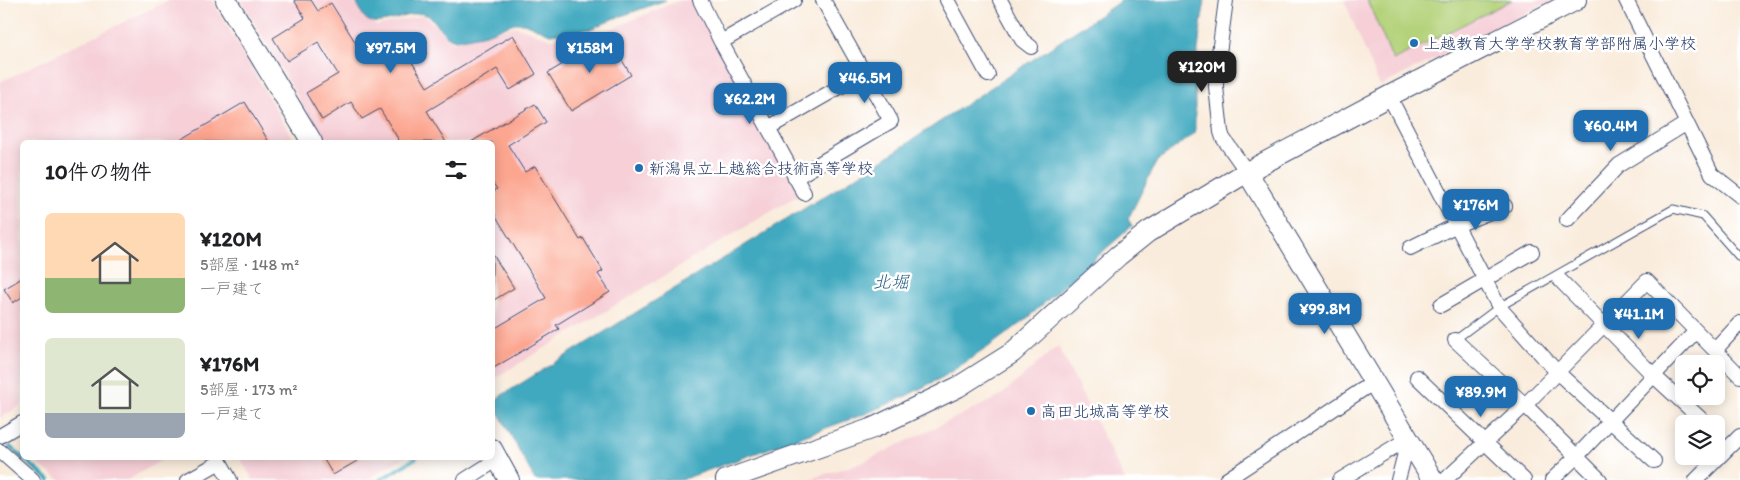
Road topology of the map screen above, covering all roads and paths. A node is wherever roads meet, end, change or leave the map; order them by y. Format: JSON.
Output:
{"nodes":[{"id":1,"x":226,"y":0,"type":"edge"},
{"id":2,"x":700,"y":0,"type":"edge"},
{"id":3,"x":794,"y":0,"type":"edge"},
{"id":4,"x":823,"y":0,"type":"edge"},
{"id":5,"x":946,"y":0,"type":"edge"},
{"id":6,"x":1000,"y":0,"type":"edge"},
{"id":7,"x":1226,"y":0,"type":"edge"},
{"id":8,"x":1576,"y":0,"type":"edge"},
{"id":9,"x":1626,"y":0,"type":"edge"},
{"id":10,"x":721,"y":42,"type":"junction"},
{"id":11,"x":1031,"y":47,"type":"dead end"},
{"id":12,"x":864,"y":73,"type":"junction"},
{"id":13,"x":988,"y":75,"type":"dead end"},
{"id":14,"x":1388,"y":96,"type":"junction"},
{"id":15,"x":1687,"y":123,"type":"junction"},
{"id":16,"x":768,"y":128,"type":"junction"},
{"id":17,"x":311,"y":140,"type":"edge"},
{"id":18,"x":1247,"y":172,"type":"junction"},
{"id":19,"x":795,"y":178,"type":"junction"},
{"id":20,"x":804,"y":193,"type":"dead end"},
{"id":21,"x":1740,"y":196,"type":"edge"},
{"id":22,"x":1505,"y":206,"type":"dead end"},
{"id":23,"x":1567,"y":220,"type":"dead end"},
{"id":24,"x":1457,"y":225,"type":"junction"},
{"id":25,"x":1410,"y":248,"type":"dead end"},
{"id":26,"x":1532,"y":252,"type":"dead end"},
{"id":27,"x":1740,"y":258,"type":"edge"},
{"id":28,"x":1485,"y":279,"type":"junction"},
{"id":29,"x":1558,"y":279,"type":"dead end"},
{"id":30,"x":1441,"y":305,"type":"dead end"},
{"id":31,"x":1499,"y":307,"type":"junction"},
{"id":32,"x":1740,"y":323,"type":"edge"},
{"id":33,"x":1604,"y":324,"type":"junction"},
{"id":34,"x":1696,"y":331,"type":"junction"},
{"id":35,"x":1455,"y":340,"type":"joint"},
{"id":36,"x":1715,"y":350,"type":"junction"},
{"id":37,"x":1557,"y":372,"type":"junction"},
{"id":38,"x":1654,"y":376,"type":"junction"},
{"id":39,"x":1740,"y":376,"type":"edge"},
{"id":40,"x":1416,"y":378,"type":"dead end"},
{"id":41,"x":1374,"y":382,"type":"junction"},
{"id":42,"x":1525,"y":405,"type":"junction"},
{"id":43,"x":1697,"y":415,"type":"edge"},
{"id":44,"x":1611,"y":420,"type":"junction"},
{"id":45,"x":20,"y":424,"type":"edge"},
{"id":46,"x":0,"y":436,"type":"edge"},
{"id":47,"x":1740,"y":436,"type":"edge"},
{"id":48,"x":1409,"y":438,"type":"junction"},
{"id":49,"x":1485,"y":442,"type":"junction"},
{"id":50,"x":0,"y":451,"type":"edge"},
{"id":51,"x":495,"y":454,"type":"edge"},
{"id":52,"x":1578,"y":456,"type":"junction"},
{"id":53,"x":488,"y":460,"type":"edge"},
{"id":54,"x":1654,"y":461,"type":"dead end"},
{"id":55,"x":1232,"y":479,"type":"edge"},
{"id":56,"x":33,"y":480,"type":"edge"},
{"id":57,"x":188,"y":480,"type":"edge"},
{"id":58,"x":230,"y":480,"type":"edge"},
{"id":59,"x":465,"y":480,"type":"edge"},
{"id":60,"x":509,"y":480,"type":"edge"},
{"id":61,"x":726,"y":480,"type":"edge"},
{"id":62,"x":1340,"y":480,"type":"edge"},
{"id":63,"x":1398,"y":480,"type":"edge"},
{"id":64,"x":1433,"y":480,"type":"edge"},
{"id":65,"x":1445,"y":480,"type":"edge"},
{"id":66,"x":1524,"y":480,"type":"edge"},
{"id":67,"x":1552,"y":480,"type":"edge"},
{"id":68,"x":1600,"y":480,"type":"edge"},
{"id":69,"x":1696,"y":480,"type":"edge"}],
"edges":[{"from":1,"to":17,"type":"street"},
{"from":2,"to":10,"type":"street"},
{"from":3,"to":10,"type":"street"},
{"from":4,"to":12,"type":"street"},
{"from":5,"to":13,"type":"street"},
{"from":6,"to":11,"type":"street"},
{"from":7,"to":18,"type":"street"},
{"from":8,"to":14,"type":"street"},
{"from":9,"to":15,"type":"street"},
{"from":10,"to":16,"type":"street"},
{"from":12,"to":16,"type":"street"},
{"from":12,"to":19,"type":"street"},
{"from":14,"to":18,"type":"street"},
{"from":14,"to":24,"type":"street"},
{"from":15,"to":21,"type":"street"},
{"from":15,"to":23,"type":"street"},
{"from":16,"to":19,"type":"street"},
{"from":18,"to":41,"type":"street"},
{"from":18,"to":61,"type":"street"},
{"from":19,"to":20,"type":"street"},
{"from":22,"to":24,"type":"street"},
{"from":24,"to":25,"type":"street"},
{"from":24,"to":28,"type":"street"},
{"from":26,"to":28,"type":"street"},
{"from":27,"to":31,"type":"lane"},
{"from":28,"to":30,"type":"street"},
{"from":28,"to":31,"type":"street"},
{"from":29,"to":33,"type":"street"},
{"from":31,"to":35,"type":"lane"},
{"from":31,"to":37,"type":"street"},
{"from":32,"to":36,"type":"street"},
{"from":33,"to":34,"type":"street"},
{"from":33,"to":37,"type":"street"},
{"from":33,"to":38,"type":"street"},
{"from":34,"to":36,"type":"street"},
{"from":34,"to":38,"type":"street"},
{"from":35,"to":42,"type":"street"},
{"from":36,"to":39,"type":"street"},
{"from":37,"to":42,"type":"street"},
{"from":37,"to":44,"type":"street"},
{"from":38,"to":43,"type":"street"},
{"from":38,"to":44,"type":"street"},
{"from":40,"to":49,"type":"street"},
{"from":41,"to":48,"type":"street"},
{"from":41,"to":55,"type":"street"},
{"from":42,"to":49,"type":"street"},
{"from":42,"to":52,"type":"street"},
{"from":44,"to":52,"type":"street"},
{"from":44,"to":54,"type":"street"},
{"from":45,"to":46,"type":"street"},
{"from":47,"to":69,"type":"street"},
{"from":48,"to":62,"type":"street"},
{"from":48,"to":63,"type":"street"},
{"from":48,"to":64,"type":"street"},
{"from":49,"to":65,"type":"street"},
{"from":49,"to":66,"type":"street"},
{"from":50,"to":56,"type":"street"},
{"from":51,"to":60,"type":"street"},
{"from":52,"to":67,"type":"street"},
{"from":52,"to":68,"type":"street"},
{"from":53,"to":59,"type":"street"},
{"from":57,"to":58,"type":"street"}]}
